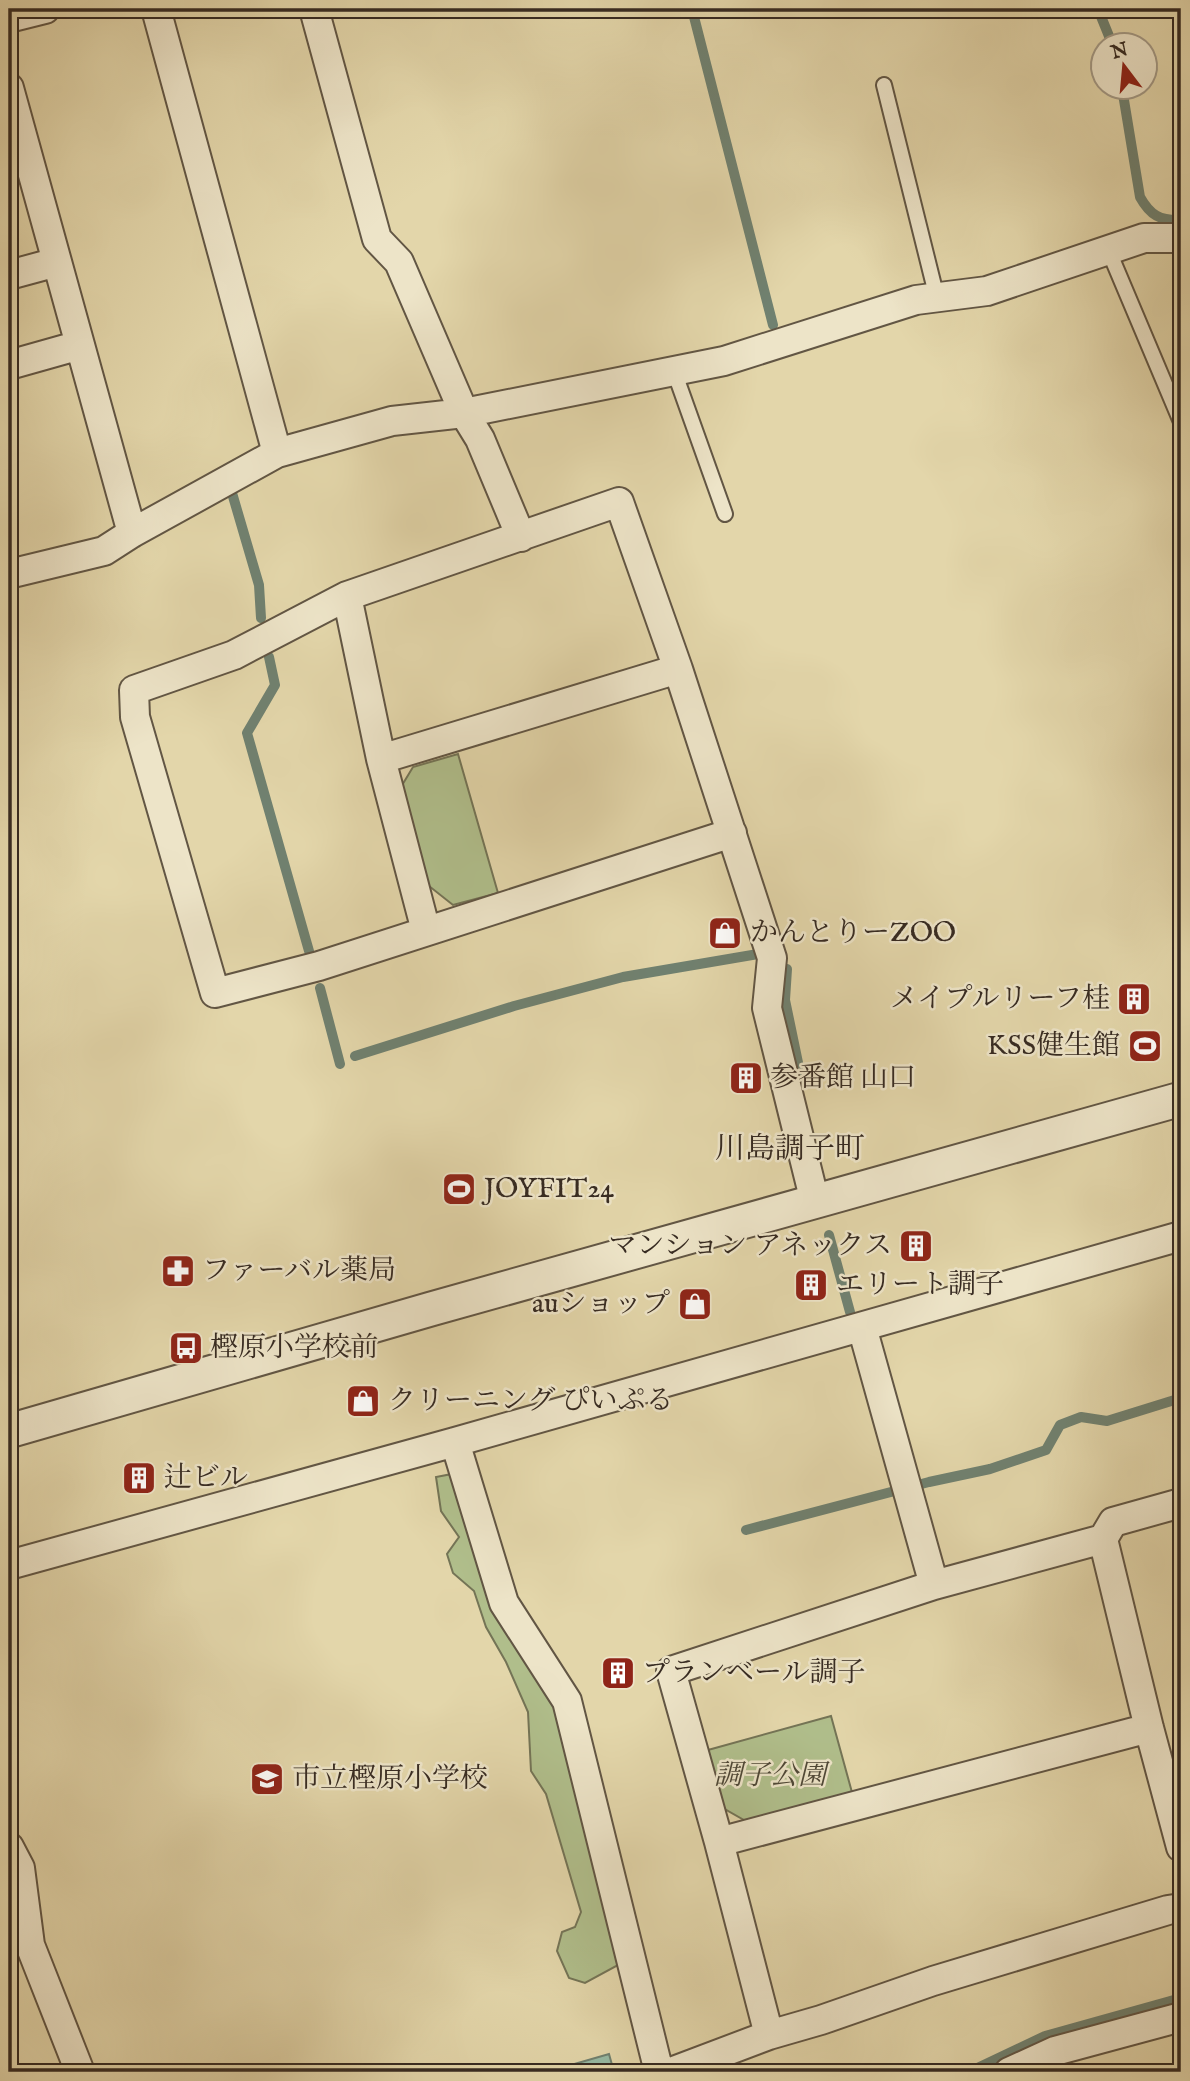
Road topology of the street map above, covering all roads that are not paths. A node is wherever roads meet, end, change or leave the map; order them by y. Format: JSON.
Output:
{"nodes":[{"id":1,"x":45,"y":9,"type":"edge"},
{"id":2,"x":156,"y":9,"type":"edge"},
{"id":3,"x":314,"y":9,"type":"edge"},
{"id":4,"x":9,"y":18,"type":"edge"},
{"id":5,"x":884,"y":85,"type":"dead end"},
{"id":6,"x":9,"y":88,"type":"edge"},
{"id":7,"x":15,"y":136,"type":"edge"},
{"id":8,"x":1181,"y":238,"type":"edge"},
{"id":9,"x":1108,"y":249,"type":"junction"},
{"id":10,"x":57,"y":261,"type":"junction"},
{"id":11,"x":9,"y":275,"type":"edge"},
{"id":12,"x":937,"y":298,"type":"junction"},
{"id":13,"x":80,"y":345,"type":"junction"},
{"id":14,"x":9,"y":365,"type":"edge"},
{"id":15,"x":674,"y":371,"type":"junction"},
{"id":16,"x":464,"y":413,"type":"junction"},
{"id":17,"x":1181,"y":422,"type":"edge"},
{"id":18,"x":277,"y":453,"type":"junction"},
{"id":19,"x":725,"y":514,"type":"dead end"},
{"id":20,"x":132,"y":533,"type":"junction"},
{"id":21,"x":521,"y":537,"type":"junction"},
{"id":22,"x":9,"y":574,"type":"edge"},
{"id":23,"x":347,"y":596,"type":"junction"},
{"id":24,"x":678,"y":669,"type":"junction"},
{"id":25,"x":381,"y":759,"type":"junction"},
{"id":26,"x":732,"y":833,"type":"junction"},
{"id":27,"x":426,"y":932,"type":"junction"},
{"id":28,"x":1181,"y":1099,"type":"edge"},
{"id":29,"x":815,"y":1202,"type":"junction"},
{"id":30,"x":1181,"y":1236,"type":"edge"},
{"id":31,"x":862,"y":1327,"type":"junction"},
{"id":32,"x":9,"y":1431,"type":"edge"},
{"id":33,"x":455,"y":1442,"type":"junction"},
{"id":34,"x":1181,"y":1503,"type":"edge"},
{"id":35,"x":1103,"y":1539,"type":"junction"},
{"id":36,"x":9,"y":1565,"type":"edge"},
{"id":37,"x":934,"y":1585,"type":"junction"},
{"id":38,"x":1149,"y":1728,"type":"junction"},
{"id":39,"x":719,"y":1842,"type":"junction"},
{"id":40,"x":9,"y":1847,"type":"edge"},
{"id":41,"x":1181,"y":1847,"type":"edge"},
{"id":42,"x":1181,"y":1908,"type":"edge"},
{"id":43,"x":19,"y":1948,"type":"edge"},
{"id":44,"x":1181,"y":2017,"type":"edge"},
{"id":45,"x":769,"y":2035,"type":"junction"},
{"id":46,"x":80,"y":2072,"type":"edge"},
{"id":47,"x":659,"y":2072,"type":"edge"},
{"id":48,"x":671,"y":2072,"type":"edge"},
{"id":49,"x":1009,"y":2072,"type":"edge"}],
"edges":[{"from":1,"to":4,"type":"street"},
{"from":2,"to":18,"type":"street"},
{"from":3,"to":16,"type":"street"},
{"from":5,"to":12,"type":"lane"},
{"from":6,"to":7,"type":"street"},
{"from":7,"to":10,"type":"street"},
{"from":8,"to":9,"type":"street"},
{"from":9,"to":12,"type":"street"},
{"from":9,"to":17,"type":"lane"},
{"from":10,"to":11,"type":"street"},
{"from":10,"to":13,"type":"street"},
{"from":12,"to":15,"type":"street"},
{"from":13,"to":14,"type":"street"},
{"from":13,"to":20,"type":"street"},
{"from":15,"to":16,"type":"street"},
{"from":15,"to":19,"type":"lane"},
{"from":16,"to":18,"type":"street"},
{"from":16,"to":21,"type":"street"},
{"from":18,"to":20,"type":"street"},
{"from":20,"to":22,"type":"street"},
{"from":21,"to":23,"type":"street"},
{"from":21,"to":24,"type":"street"},
{"from":23,"to":25,"type":"street"},
{"from":23,"to":27,"type":"street"},
{"from":24,"to":25,"type":"street"},
{"from":24,"to":26,"type":"street"},
{"from":25,"to":27,"type":"street"},
{"from":26,"to":27,"type":"street"},
{"from":26,"to":29,"type":"street"},
{"from":28,"to":29,"type":"street"},
{"from":29,"to":32,"type":"street"},
{"from":30,"to":31,"type":"street"},
{"from":31,"to":33,"type":"street"},
{"from":31,"to":37,"type":"street"},
{"from":33,"to":36,"type":"street"},
{"from":33,"to":47,"type":"street"},
{"from":34,"to":35,"type":"street"},
{"from":35,"to":37,"type":"street"},
{"from":35,"to":38,"type":"street"},
{"from":37,"to":39,"type":"street"},
{"from":38,"to":39,"type":"street"},
{"from":38,"to":41,"type":"street"},
{"from":39,"to":45,"type":"street"},
{"from":40,"to":43,"type":"street"},
{"from":42,"to":45,"type":"street"},
{"from":43,"to":46,"type":"street"},
{"from":44,"to":49,"type":"street"},
{"from":45,"to":48,"type":"street"}]}
